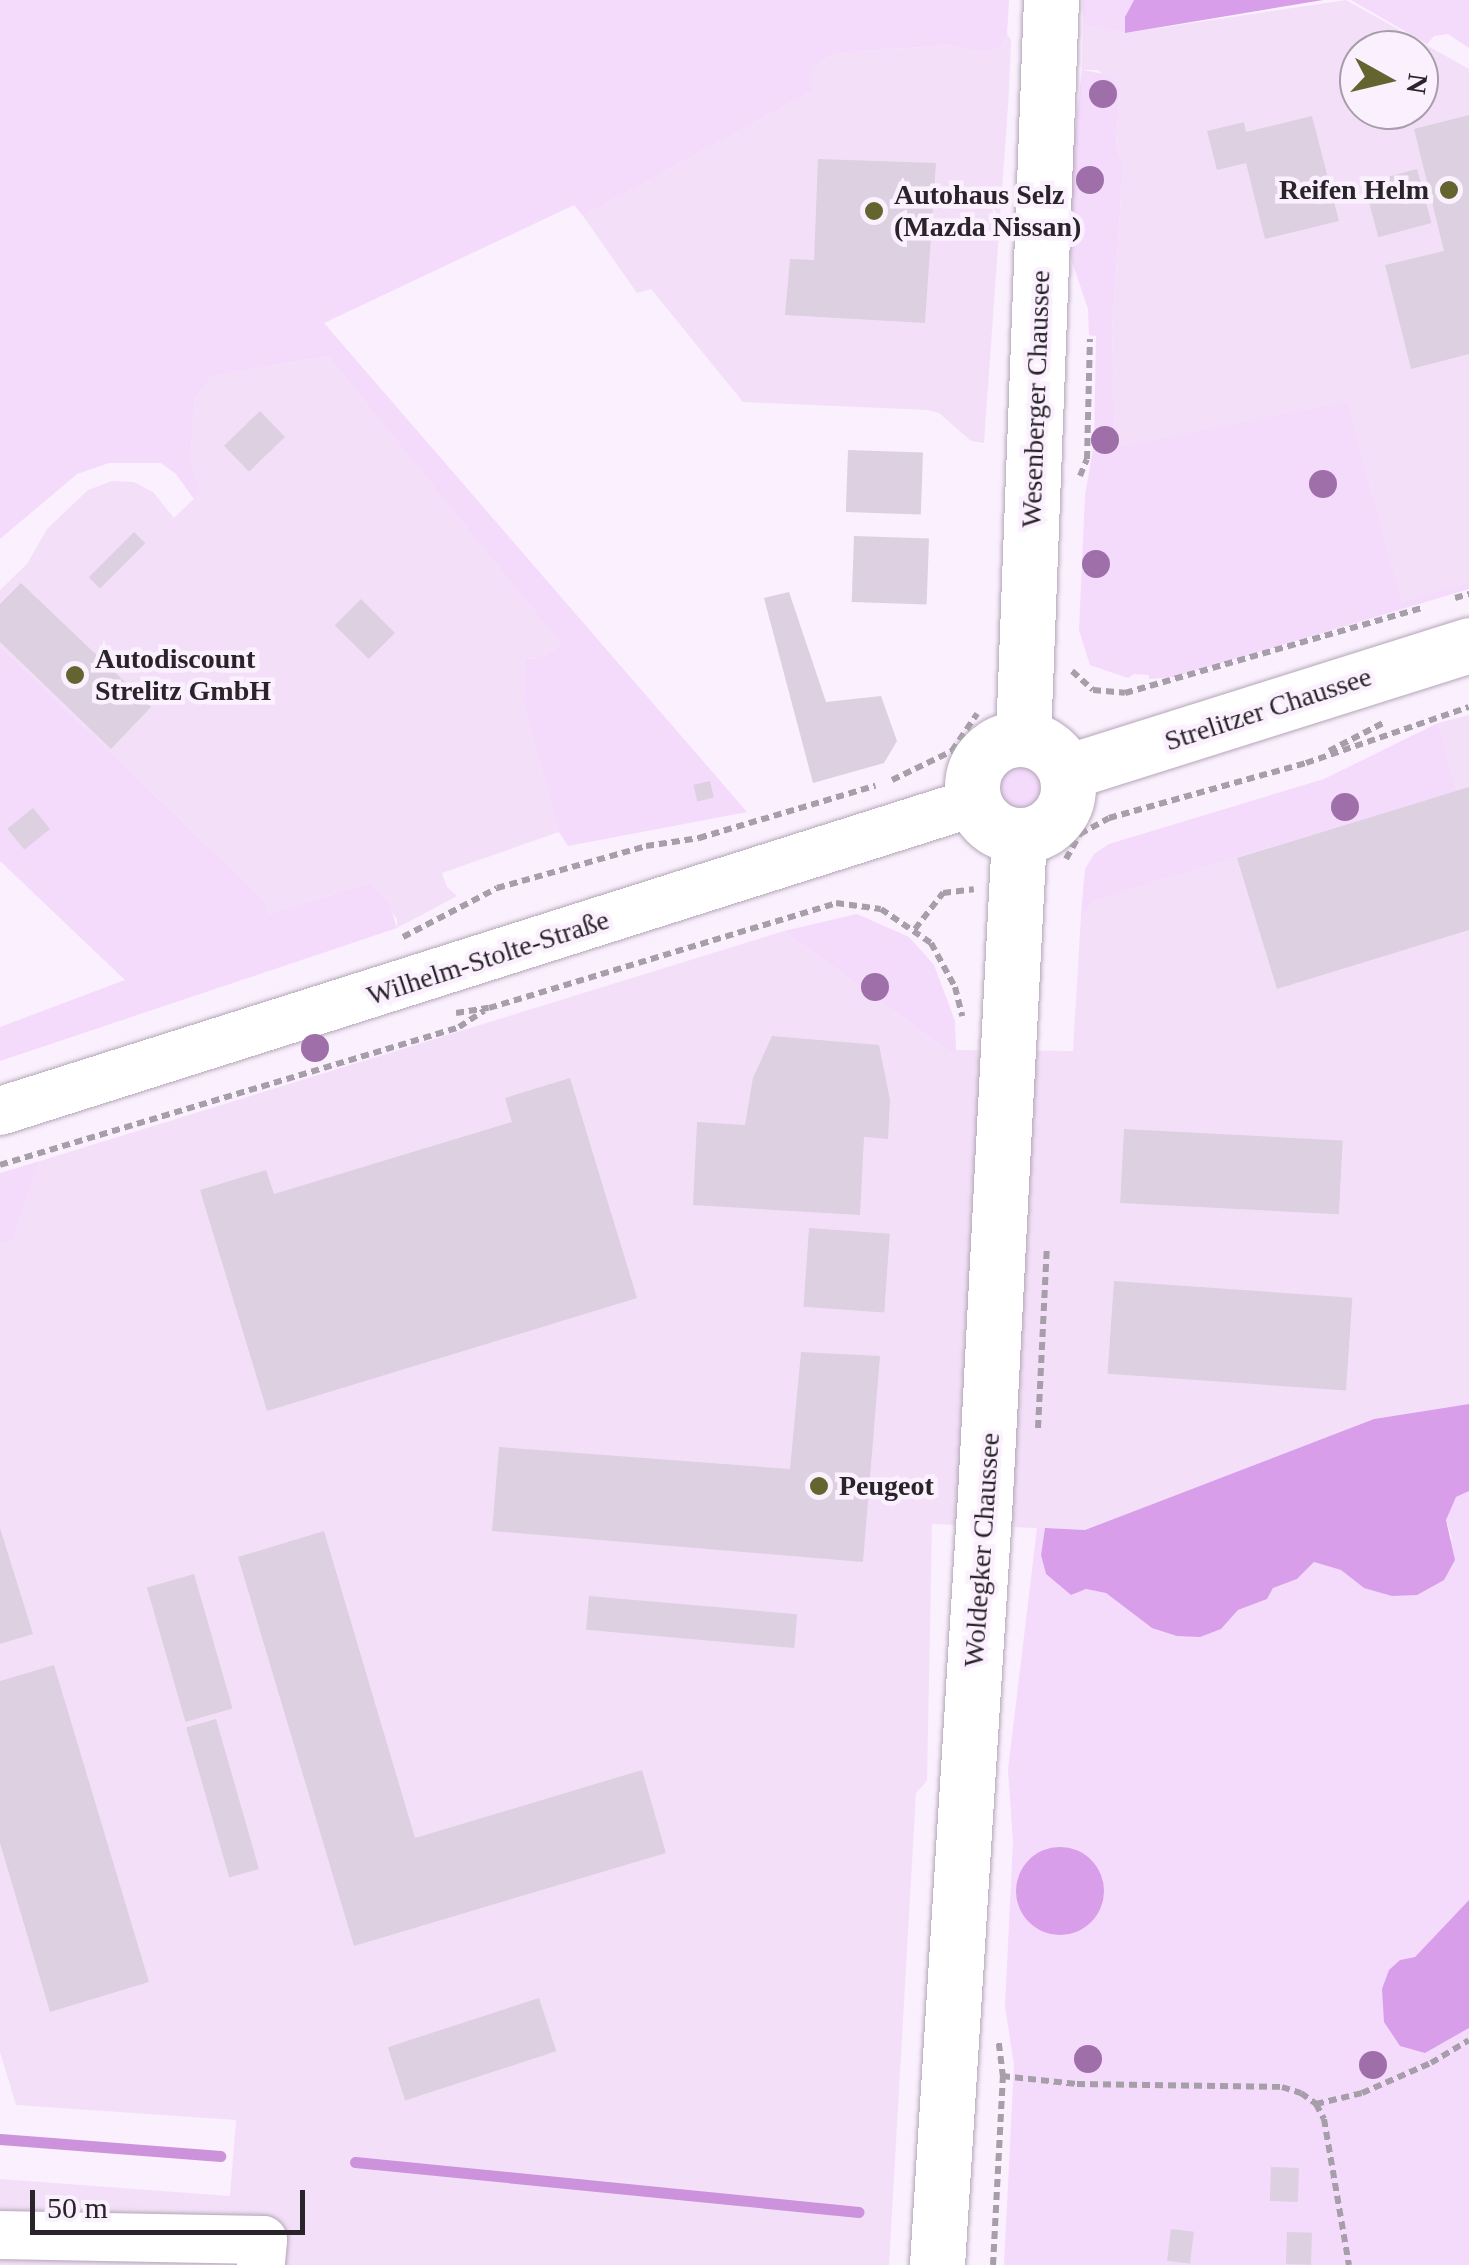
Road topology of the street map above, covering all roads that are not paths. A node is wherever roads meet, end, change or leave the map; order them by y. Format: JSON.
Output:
{"nodes":[{"id":1,"x":1050,"y":0,"type":"edge"},
{"id":2,"x":1460,"y":622,"type":"edge"},
{"id":3,"x":1023,"y":738,"type":"junction"},
{"id":4,"x":1067,"y":772,"type":"junction"},
{"id":5,"x":974,"y":802,"type":"junction"},
{"id":6,"x":1019,"y":836,"type":"junction"},
{"id":7,"x":0,"y":1111,"type":"edge"},
{"id":8,"x":0,"y":2235,"type":"edge"},
{"id":9,"x":261,"y":2265,"type":"edge"},
{"id":10,"x":937,"y":2265,"type":"edge"}],
"edges":[{"from":1,"to":3,"type":"main road","name":"Wesenberger Chaussee"},
{"from":2,"to":4,"type":"main road","name":"Strelitzer Chaussee"},
{"from":3,"to":4,"type":"main road"},
{"from":3,"to":5,"type":"main road"},
{"from":4,"to":6,"type":"main road"},
{"from":5,"to":6,"type":"main road"},
{"from":5,"to":7,"type":"street","name":"Wilhelm-Stolte-Straße"},
{"from":6,"to":10,"type":"main road","name":"Woldegker Chaussee"},
{"from":8,"to":9,"type":"street"}]}
